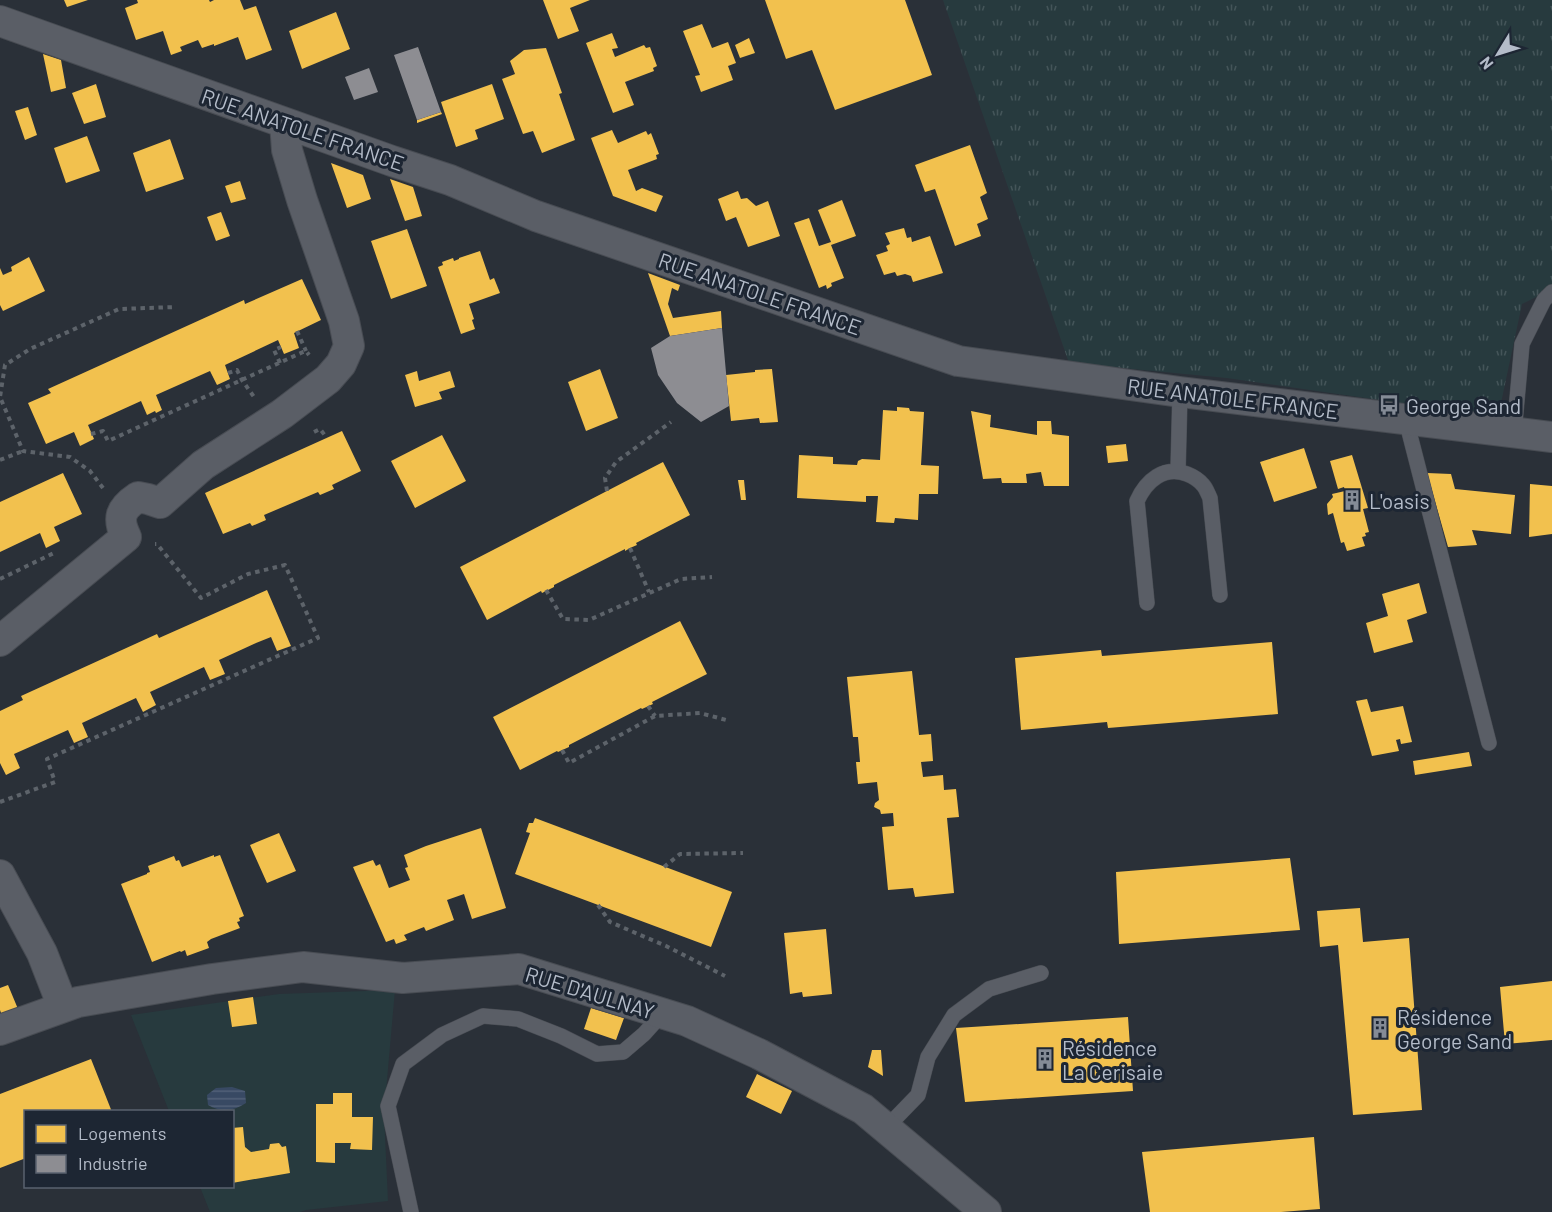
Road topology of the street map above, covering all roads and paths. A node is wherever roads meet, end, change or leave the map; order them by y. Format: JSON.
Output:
{"nodes":[{"id":1,"x":0,"y":21,"type":"edge"},
{"id":2,"x":285,"y":123,"type":"junction"},
{"id":3,"x":1552,"y":292,"type":"edge"},
{"id":4,"x":176,"y":307,"type":"dead end"},
{"id":5,"x":297,"y":331,"type":"dead end"},
{"id":6,"x":281,"y":347,"type":"dead end"},
{"id":7,"x":280,"y":363,"type":"junction"},
{"id":8,"x":228,"y":373,"type":"dead end"},
{"id":9,"x":242,"y":380,"type":"junction"},
{"id":10,"x":1180,"y":392,"type":"junction"},
{"id":11,"x":259,"y":405,"type":"dead end"},
{"id":12,"x":1406,"y":420,"type":"junction"},
{"id":13,"x":671,"y":422,"type":"dead end"},
{"id":14,"x":1514,"y":433,"type":"junction"},
{"id":15,"x":92,"y":434,"type":"dead end"},
{"id":16,"x":1552,"y":438,"type":"edge"},
{"id":17,"x":23,"y":451,"type":"junction"},
{"id":18,"x":0,"y":460,"type":"edge"},
{"id":19,"x":1178,"y":471,"type":"junction"},
{"id":20,"x":607,"y":491,"type":"dead end"},
{"id":21,"x":109,"y":497,"type":"dead end"},
{"id":22,"x":126,"y":537,"type":"junction"},
{"id":23,"x":630,"y":548,"type":"dead end"},
{"id":24,"x":66,"y":550,"type":"dead end"},
{"id":25,"x":712,"y":577,"type":"dead end"},
{"id":26,"x":0,"y":579,"type":"edge"},
{"id":27,"x":546,"y":590,"type":"dead end"},
{"id":28,"x":649,"y":592,"type":"junction"},
{"id":29,"x":1220,"y":595,"type":"dead end"},
{"id":30,"x":1147,"y":603,"type":"dead end"},
{"id":31,"x":0,"y":641,"type":"edge"},
{"id":32,"x":648,"y":706,"type":"dead end"},
{"id":33,"x":655,"y":716,"type":"junction"},
{"id":34,"x":730,"y":721,"type":"dead end"},
{"id":35,"x":1490,"y":743,"type":"dead end"},
{"id":36,"x":562,"y":750,"type":"dead end"},
{"id":37,"x":0,"y":802,"type":"edge"},
{"id":38,"x":743,"y":853,"type":"dead end"},
{"id":39,"x":664,"y":867,"type":"dead end"},
{"id":40,"x":0,"y":875,"type":"edge"},
{"id":41,"x":598,"y":905,"type":"dead end"},
{"id":42,"x":1041,"y":973,"type":"dead end"},
{"id":43,"x":725,"y":976,"type":"dead end"},
{"id":44,"x":63,"y":1007,"type":"junction"},
{"id":45,"x":662,"y":1014,"type":"junction"},
{"id":46,"x":0,"y":1030,"type":"edge"},
{"id":47,"x":886,"y":1128,"type":"junction"},
{"id":48,"x":411,"y":1212,"type":"edge"},
{"id":49,"x":986,"y":1212,"type":"edge"}],
"edges":[{"from":1,"to":2,"type":"street","name":"RUE ANATOLE FRANCE"},
{"from":2,"to":10,"type":"street","name":"RUE ANATOLE FRANCE"},
{"from":2,"to":22,"type":"street"},
{"from":3,"to":14,"type":"lane"},
{"from":4,"to":17,"type":"path"},
{"from":5,"to":7,"type":"path"},
{"from":6,"to":7,"type":"path"},
{"from":7,"to":9,"type":"path"},
{"from":8,"to":9,"type":"path"},
{"from":9,"to":11,"type":"path"},
{"from":9,"to":15,"type":"path"},
{"from":10,"to":12,"type":"street","name":"RUE ANATOLE FRANCE"},
{"from":10,"to":19,"type":"lane"},
{"from":12,"to":14,"type":"street","name":"RUE ANATOLE FRANCE"},
{"from":12,"to":35,"type":"lane"},
{"from":13,"to":20,"type":"path"},
{"from":14,"to":16,"type":"street","name":"RUE ANATOLE FRANCE"},
{"from":17,"to":18,"type":"path"},
{"from":17,"to":21,"type":"path"},
{"from":19,"to":29,"type":"lane"},
{"from":19,"to":30,"type":"lane"},
{"from":22,"to":31,"type":"street"},
{"from":22,"to":37,"type":"path"},
{"from":23,"to":28,"type":"path"},
{"from":24,"to":26,"type":"path"},
{"from":25,"to":28,"type":"path"},
{"from":27,"to":28,"type":"path"},
{"from":32,"to":33,"type":"path"},
{"from":33,"to":34,"type":"path"},
{"from":33,"to":36,"type":"path"},
{"from":38,"to":39,"type":"path"},
{"from":40,"to":44,"type":"street"},
{"from":41,"to":43,"type":"path"},
{"from":42,"to":47,"type":"lane"},
{"from":44,"to":45,"type":"street","name":"RUE D'AULNAY"},
{"from":44,"to":46,"type":"street","name":"RUE D'AULNAY"},
{"from":45,"to":47,"type":"street","name":"RUE D'AULNAY"},
{"from":45,"to":48,"type":"lane"},
{"from":47,"to":49,"type":"street","name":"RUE D'AULNAY"}]}
